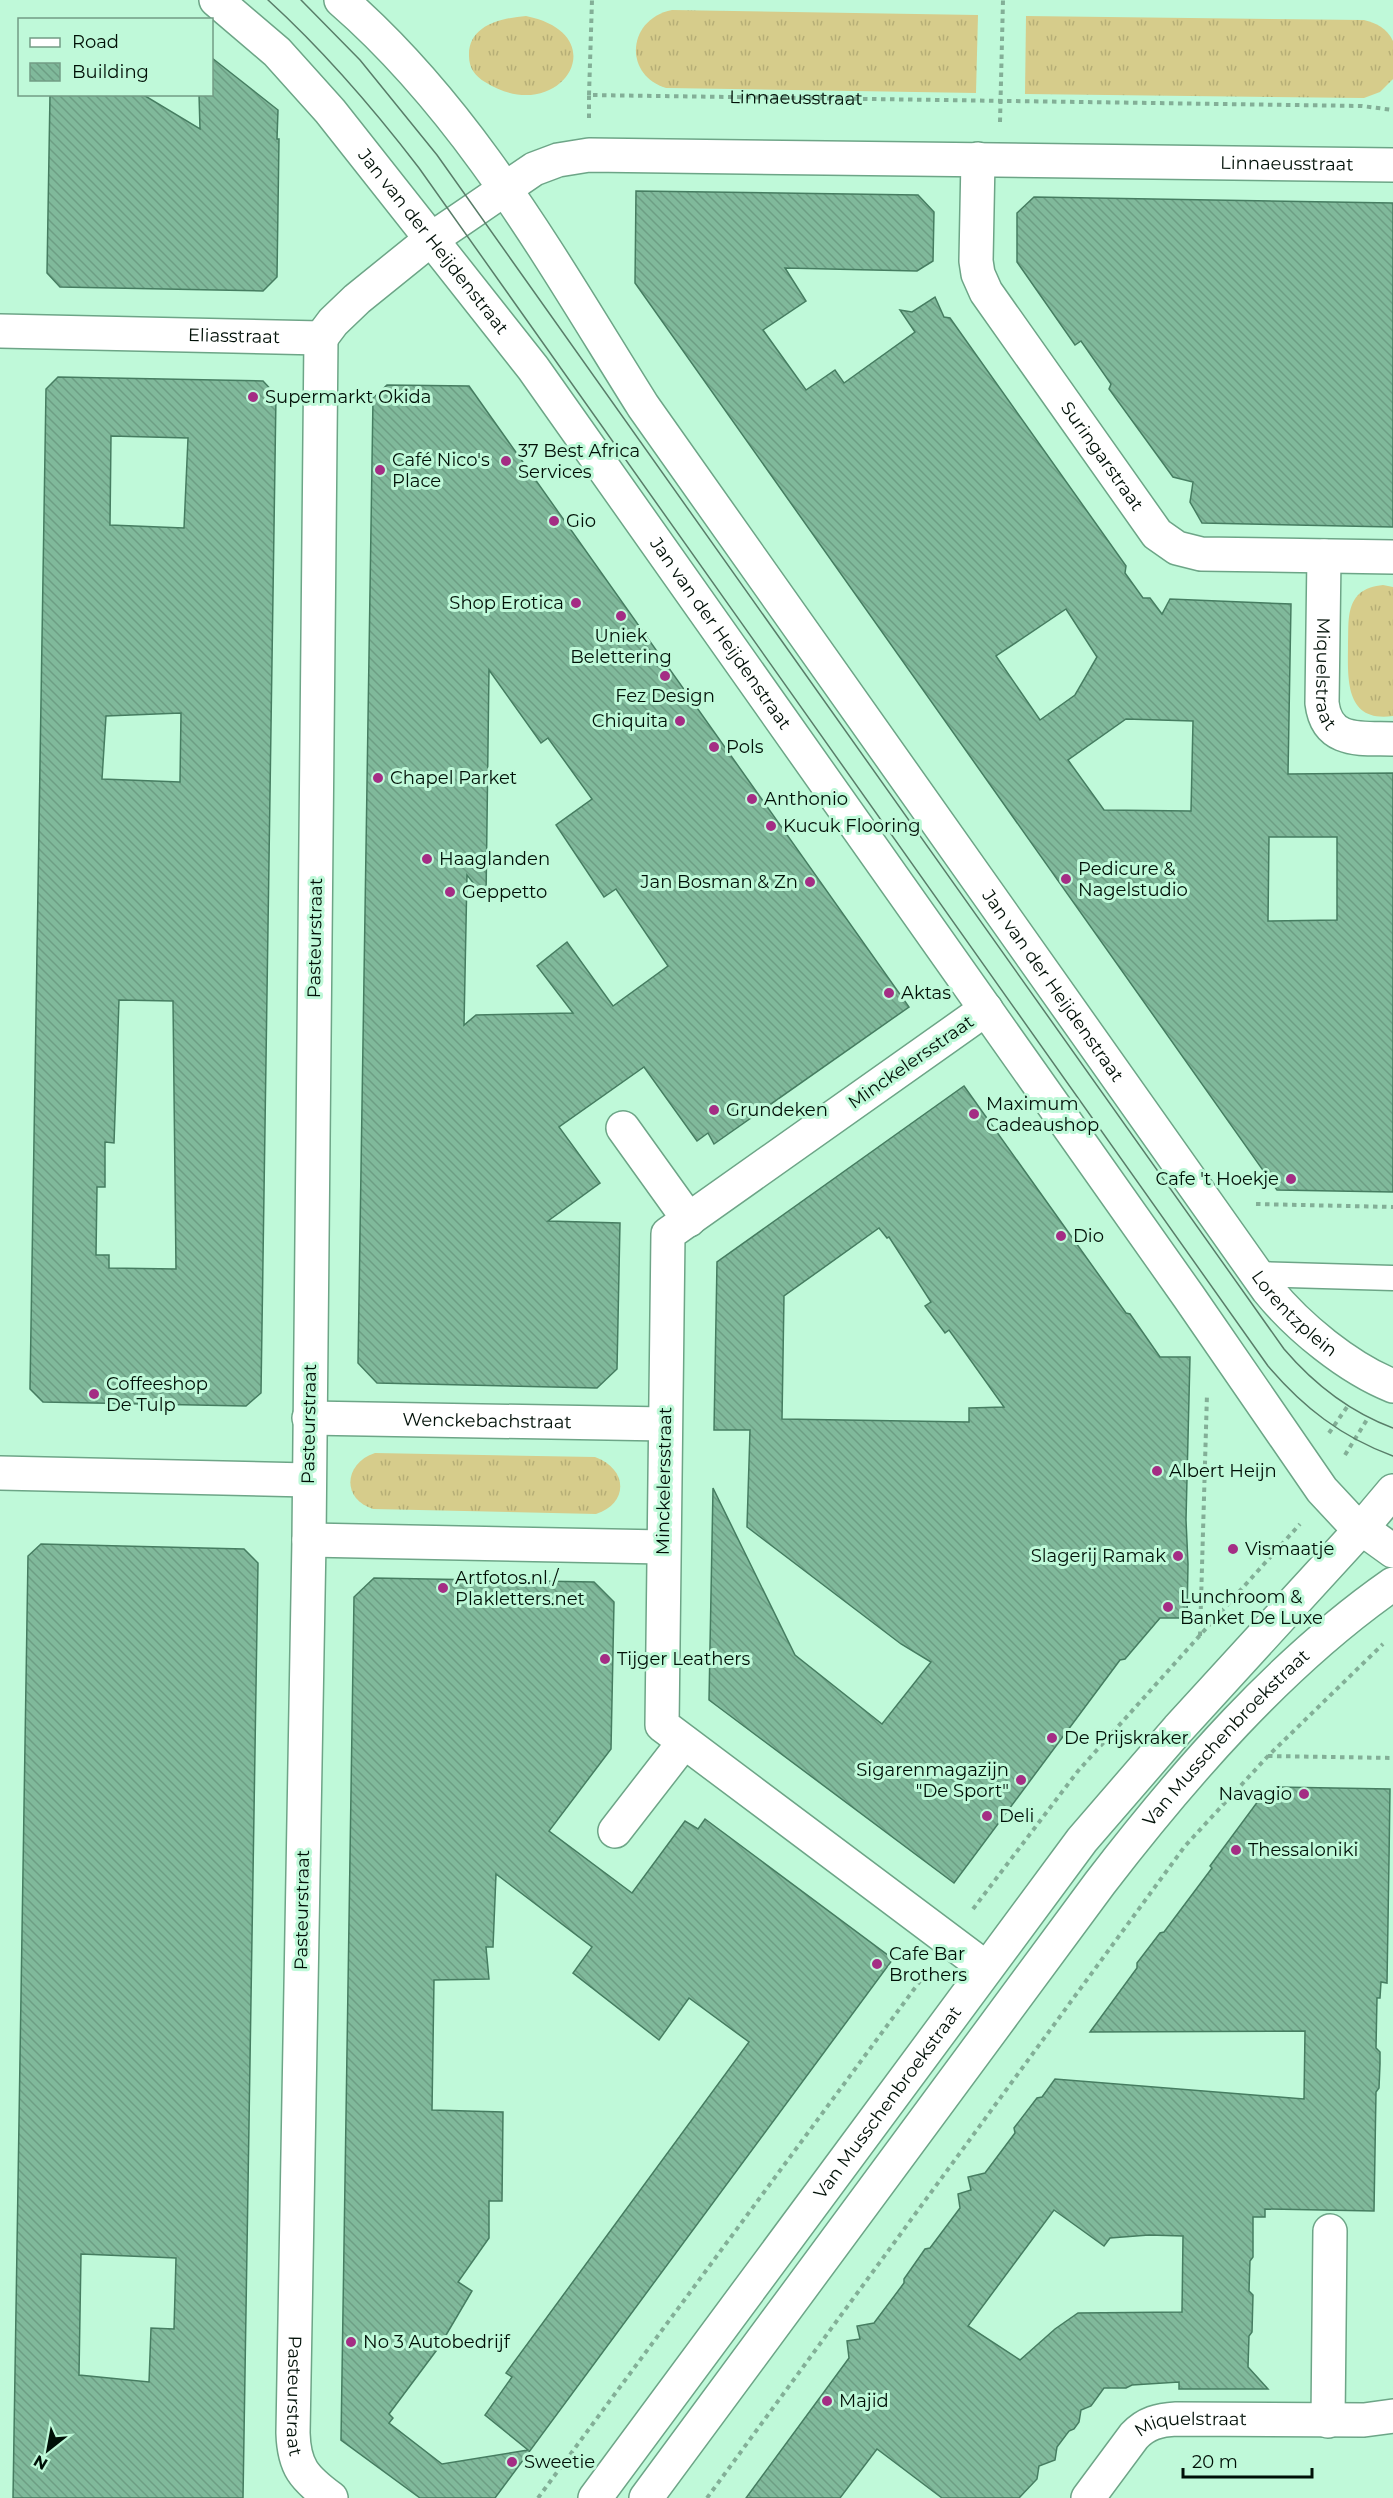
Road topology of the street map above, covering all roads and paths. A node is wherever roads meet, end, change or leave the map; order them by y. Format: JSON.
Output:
{"nodes":[{"id":1,"x":216,"y":0,"type":"edge"},
{"id":2,"x":341,"y":0,"type":"edge"},
{"id":3,"x":592,"y":0,"type":"edge"},
{"id":4,"x":1003,"y":0,"type":"edge"},
{"id":5,"x":589,"y":95,"type":"junction"},
{"id":6,"x":1000,"y":100,"type":"junction"},
{"id":7,"x":1393,"y":110,"type":"edge"},
{"id":8,"x":589,"y":155,"type":"junction"},
{"id":9,"x":989,"y":159,"type":"junction"},
{"id":10,"x":1393,"y":165,"type":"edge"},
{"id":11,"x":504,"y":189,"type":"junction"},
{"id":12,"x":430,"y":240,"type":"junction"},
{"id":13,"x":0,"y":331,"type":"edge"},
{"id":14,"x":321,"y":338,"type":"junction"},
{"id":15,"x":1324,"y":556,"type":"junction"},
{"id":16,"x":1393,"y":557,"type":"edge"},
{"id":17,"x":1393,"y":739,"type":"edge"},
{"id":18,"x":986,"y":1009,"type":"junction"},
{"id":19,"x":623,"y":1128,"type":"dead end"},
{"id":20,"x":1206,"y":1203,"type":"junction"},
{"id":21,"x":1393,"y":1207,"type":"edge"},
{"id":22,"x":689,"y":1220,"type":"junction"},
{"id":23,"x":1256,"y":1274,"type":"junction"},
{"id":24,"x":1393,"y":1278,"type":"edge"},
{"id":25,"x":1207,"y":1385,"type":"dead end"},
{"id":26,"x":1391,"y":1385,"type":"edge"},
{"id":27,"x":309,"y":1418,"type":"junction"},
{"id":28,"x":665,"y":1424,"type":"junction"},
{"id":29,"x":0,"y":1473,"type":"edge"},
{"id":30,"x":308,"y":1480,"type":"junction"},
{"id":31,"x":1322,"y":1490,"type":"junction"},
{"id":32,"x":1393,"y":1491,"type":"edge"},
{"id":33,"x":1362,"y":1529,"type":"junction"},
{"id":34,"x":309,"y":1540,"type":"junction"},
{"id":35,"x":663,"y":1547,"type":"junction"},
{"id":36,"x":1393,"y":1551,"type":"edge"},
{"id":37,"x":1393,"y":1584,"type":"edge"},
{"id":38,"x":1200,"y":1636,"type":"dead end"},
{"id":39,"x":1387,"y":1641,"type":"dead end"},
{"id":40,"x":684,"y":1742,"type":"junction"},
{"id":41,"x":1268,"y":1756,"type":"junction"},
{"id":42,"x":1393,"y":1758,"type":"edge"},
{"id":43,"x":615,"y":1831,"type":"dead end"},
{"id":44,"x":986,"y":1968,"type":"junction"},
{"id":45,"x":1330,"y":2231,"type":"dead end"},
{"id":46,"x":1393,"y":2416,"type":"edge"},
{"id":47,"x":1328,"y":2421,"type":"junction"},
{"id":48,"x":329,"y":2498,"type":"edge"},
{"id":49,"x":595,"y":2498,"type":"edge"},
{"id":50,"x":646,"y":2498,"type":"edge"},
{"id":51,"x":707,"y":2498,"type":"edge"},
{"id":52,"x":1088,"y":2498,"type":"edge"}],
"edges":[{"from":1,"to":12,"type":"street","name":"Jan van der Heijdenstraat"},
{"from":2,"to":11,"type":"street","name":"Jan van der Heijdenstraat"},
{"from":3,"to":5,"type":"path"},
{"from":4,"to":6,"type":"path"},
{"from":5,"to":6,"type":"path","name":"Linnaeusstraat"},
{"from":5,"to":8,"type":"path"},
{"from":6,"to":7,"type":"path","name":"Linnaeusstraat"},
{"from":6,"to":9,"type":"path"},
{"from":8,"to":9,"type":"street","name":"Linnaeusstraat"},
{"from":8,"to":11,"type":"street","name":"Linnaeusstraat"},
{"from":9,"to":10,"type":"street","name":"Linnaeusstraat"},
{"from":9,"to":15,"type":"street","name":"Suringarstraat"},
{"from":11,"to":12,"type":"street","name":"Linnaeusstraat"},
{"from":11,"to":20,"type":"street","name":"Jan van der Heijdenstraat"},
{"from":12,"to":14,"type":"street"},
{"from":12,"to":18,"type":"street","name":"Jan van der Heijdenstraat"},
{"from":13,"to":14,"type":"street","name":"Eliasstraat"},
{"from":14,"to":27,"type":"street","name":"Pasteurstraat"},
{"from":15,"to":16,"type":"street","name":"Suringarstraat"},
{"from":15,"to":17,"type":"street","name":"Miquelstraat"},
{"from":18,"to":22,"type":"street","name":"Minckelersstraat"},
{"from":18,"to":31,"type":"street","name":"Jan van der Heijdenstraat"},
{"from":19,"to":22,"type":"street"},
{"from":20,"to":21,"type":"path"},
{"from":20,"to":23,"type":"street","name":"Jan van der Heijdenstraat"},
{"from":22,"to":28,"type":"street","name":"Minckelersstraat"},
{"from":23,"to":24,"type":"lane","name":"Lorentzplein"},
{"from":23,"to":26,"type":"street","name":"Lorentzplein"},
{"from":25,"to":38,"type":"path"},
{"from":26,"to":31,"type":"path"},
{"from":27,"to":28,"type":"street","name":"Wenckebachstraat"},
{"from":27,"to":30,"type":"street","name":"Pasteurstraat"},
{"from":28,"to":35,"type":"street","name":"Minckelersstraat"},
{"from":29,"to":30,"type":"street"},
{"from":30,"to":34,"type":"street","name":"Pasteurstraat"},
{"from":31,"to":33,"type":"street"},
{"from":32,"to":33,"type":"street"},
{"from":33,"to":36,"type":"street"},
{"from":33,"to":44,"type":"street","name":"Van Musschenbroekstraat"},
{"from":34,"to":35,"type":"street"},
{"from":34,"to":48,"type":"street","name":"Pasteurstraat"},
{"from":35,"to":40,"type":"street","name":"Minckelersstraat"},
{"from":37,"to":50,"type":"street","name":"Van Musschenbroekstraat"},
{"from":39,"to":41,"type":"path"},
{"from":40,"to":43,"type":"street"},
{"from":40,"to":44,"type":"street","name":"Minckelersstraat"},
{"from":41,"to":42,"type":"path"},
{"from":41,"to":51,"type":"path"},
{"from":44,"to":49,"type":"street","name":"Van Musschenbroekstraat"},
{"from":45,"to":47,"type":"street"},
{"from":46,"to":47,"type":"street","name":"Miquelstraat"},
{"from":47,"to":52,"type":"street","name":"Miquelstraat"}]}
